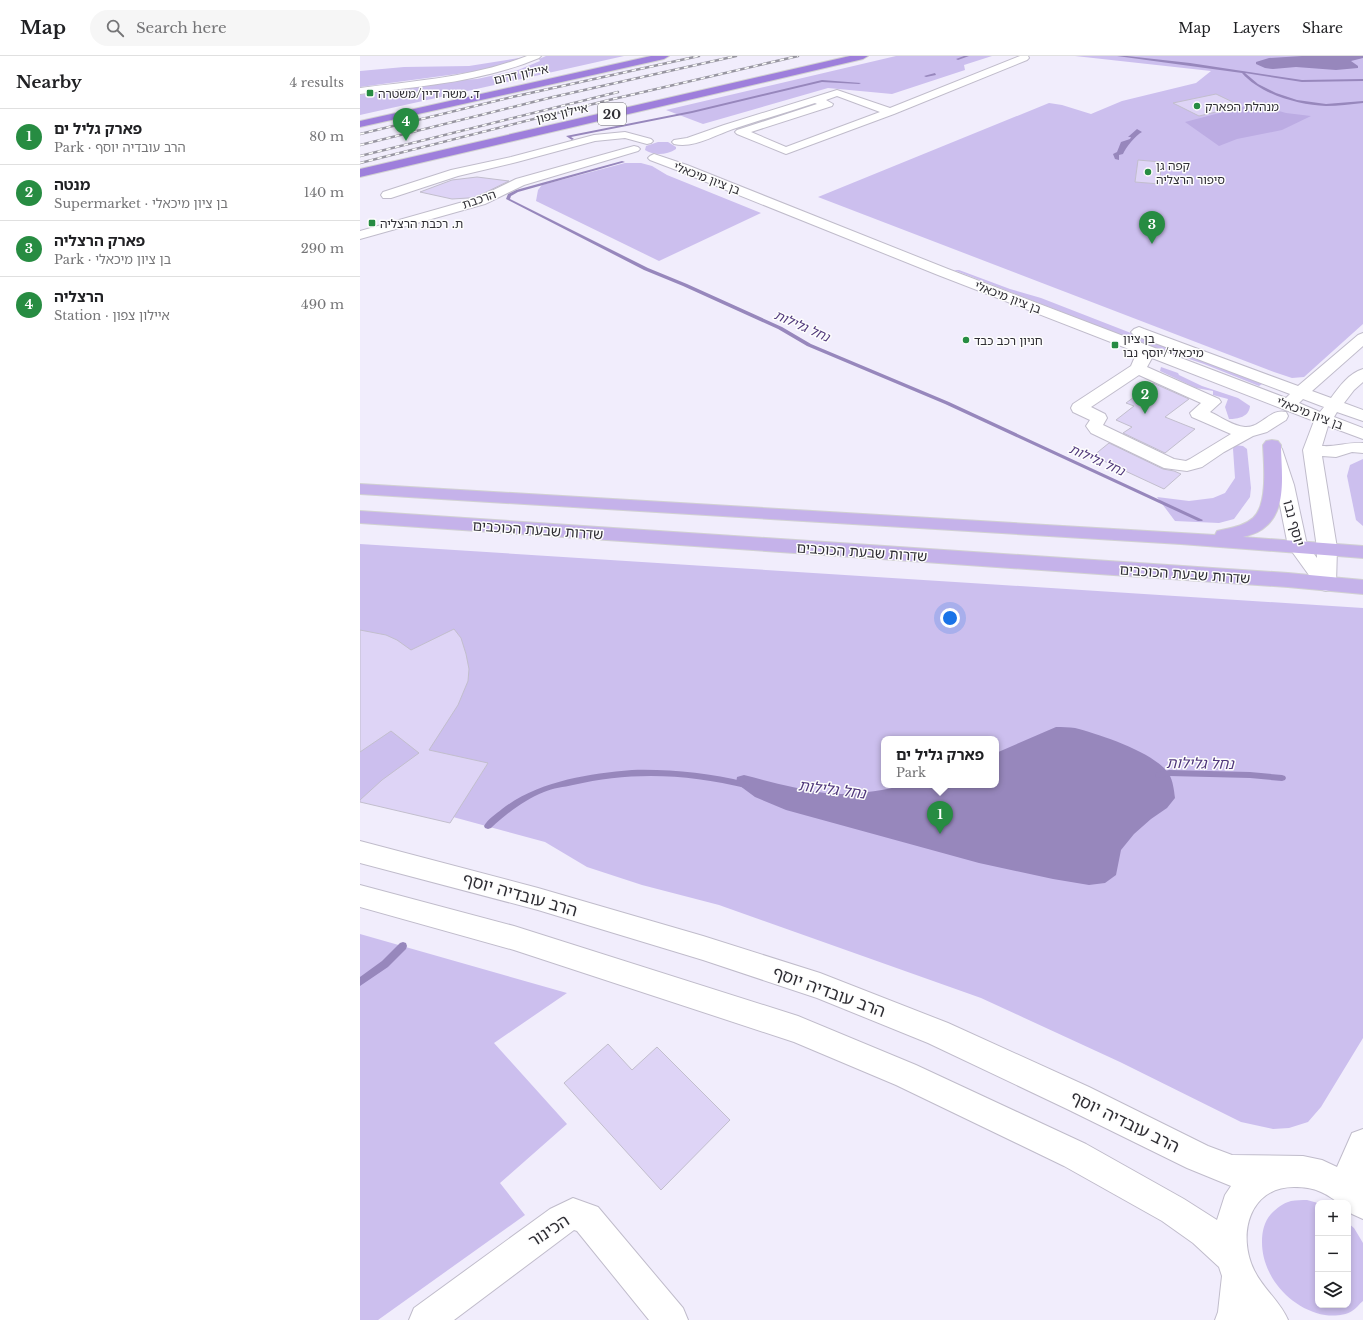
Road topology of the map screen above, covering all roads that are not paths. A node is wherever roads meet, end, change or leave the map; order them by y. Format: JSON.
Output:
{"nodes":[{"id":1,"x":536,"y":56,"type":"edge"},
{"id":2,"x":664,"y":56,"type":"edge"},
{"id":3,"x":863,"y":56,"type":"edge"},
{"id":4,"x":1024,"y":58,"type":"dead end"},
{"id":5,"x":360,"y":91,"type":"edge"},
{"id":6,"x":816,"y":100,"type":"junction"},
{"id":7,"x":890,"y":112,"type":"junction"},
{"id":8,"x":360,"y":124,"type":"edge"},
{"id":9,"x":567,"y":125,"type":"junction"},
{"id":10,"x":647,"y":141,"type":"junction"},
{"id":11,"x":680,"y":150,"type":"junction"},
{"id":12,"x":637,"y":152,"type":"junction"},
{"id":13,"x":654,"y":158,"type":"junction"},
{"id":14,"x":698,"y":161,"type":"dead end"},
{"id":15,"x":360,"y":173,"type":"edge"},
{"id":16,"x":370,"y":182,"type":"dead end"},
{"id":17,"x":387,"y":195,"type":"dead end"},
{"id":18,"x":360,"y":235,"type":"edge"},
{"id":19,"x":904,"y":243,"type":"dead end"},
{"id":20,"x":944,"y":268,"type":"junction"},
{"id":21,"x":1093,"y":314,"type":"dead end"},
{"id":22,"x":1123,"y":326,"type":"dead end"},
{"id":23,"x":1363,"y":338,"type":"edge"},
{"id":24,"x":1149,"y":352,"type":"junction"},
{"id":25,"x":1138,"y":369,"type":"junction"},
{"id":26,"x":1363,"y":374,"type":"edge"},
{"id":27,"x":1302,"y":392,"type":"junction"},
{"id":28,"x":1335,"y":405,"type":"junction"},
{"id":29,"x":1284,"y":410,"type":"junction"},
{"id":30,"x":1363,"y":416,"type":"edge"},
{"id":31,"x":1324,"y":418,"type":"junction"},
{"id":32,"x":1247,"y":432,"type":"junction"},
{"id":33,"x":1363,"y":434,"type":"edge"},
{"id":34,"x":1272,"y":445,"type":"junction"},
{"id":35,"x":1363,"y":448,"type":"edge"},
{"id":36,"x":1312,"y":450,"type":"junction"},
{"id":37,"x":360,"y":489,"type":"edge"},
{"id":38,"x":360,"y":517,"type":"edge"},
{"id":39,"x":1181,"y":538,"type":"junction"},
{"id":40,"x":1298,"y":546,"type":"junction"},
{"id":41,"x":1327,"y":548,"type":"junction"},
{"id":42,"x":1363,"y":552,"type":"edge"},
{"id":43,"x":1326,"y":584,"type":"junction"},
{"id":44,"x":1363,"y":587,"type":"edge"},
{"id":45,"x":360,"y":852,"type":"edge"},
{"id":46,"x":360,"y":896,"type":"edge"},
{"id":47,"x":1363,"y":1144,"type":"edge"},
{"id":48,"x":1280,"y":1171,"type":"junction"},
{"id":49,"x":1353,"y":1195,"type":"edge"},
{"id":50,"x":1236,"y":1266,"type":"junction"},
{"id":51,"x":426,"y":1320,"type":"edge"},
{"id":52,"x":671,"y":1320,"type":"edge"},
{"id":53,"x":1232,"y":1320,"type":"edge"},
{"id":54,"x":1271,"y":1320,"type":"edge"}],
"edges":[{"from":1,"to":5,"type":"street"},
{"from":2,"to":8,"type":"highway","name":"איילון דרום"},
{"from":3,"to":9,"type":"highway","name":"איילון צפון","number":"20"},
{"from":4,"to":7,"type":"street"},
{"from":6,"to":7,"type":"street"},
{"from":6,"to":7,"type":"street"},
{"from":6,"to":11,"type":"street"},
{"from":9,"to":15,"type":"highway","name":"איילון צפון","number":"20"},
{"from":9,"to":16,"type":"highway"},
{"from":10,"to":11,"type":"street"},
{"from":10,"to":12,"type":"street"},
{"from":10,"to":17,"type":"street"},
{"from":11,"to":13,"type":"street"},
{"from":12,"to":13,"type":"street","name":"בן ציון מיכאלי"},
{"from":12,"to":18,"type":"street","name":"הרכבת"},
{"from":13,"to":20,"type":"street","name":"בן ציון מיכאלי"},
{"from":14,"to":19,"type":"street","name":"בן ציון מיכאלי"},
{"from":20,"to":21,"type":"street","name":"בן ציון מיכאלי"},
{"from":20,"to":24,"type":"street","name":"בן ציון מיכאלי"},
{"from":22,"to":27,"type":"street","name":"בן ציון מיכאלי"},
{"from":23,"to":27,"type":"street"},
{"from":24,"to":25,"type":"street"},
{"from":24,"to":29,"type":"street","name":"בן ציון מיכאלי"},
{"from":25,"to":32,"type":"street"},
{"from":25,"to":32,"type":"street"},
{"from":26,"to":28,"type":"street","name":"יוסף נבו"},
{"from":27,"to":28,"type":"street","name":"בן ציון מיכאלי"},
{"from":27,"to":29,"type":"street"},
{"from":28,"to":30,"type":"street","name":"בן ציון מיכאלי"},
{"from":28,"to":31,"type":"street","name":"יוסף נבו"},
{"from":29,"to":31,"type":"street","name":"בן ציון מיכאלי"},
{"from":29,"to":32,"type":"street"},
{"from":29,"to":34,"type":"street"},
{"from":31,"to":33,"type":"street","name":"בן ציון מיכאלי"},
{"from":31,"to":36,"type":"street","name":"יוסף נבו"},
{"from":34,"to":39,"type":"main road"},
{"from":34,"to":40,"type":"street","name":"יוסף נבו"},
{"from":35,"to":36,"type":"street"},
{"from":36,"to":41,"type":"street","name":"יוסף נבו"},
{"from":37,"to":39,"type":"main road","name":"שדרות שבעת הכוכבים"},
{"from":38,"to":43,"type":"main road","name":"שדרות שבעת הכוכבים"},
{"from":39,"to":40,"type":"main road","name":"שדרות שבעת הכוכבים"},
{"from":40,"to":41,"type":"main road","name":"שדרות שבעת הכוכבים"},
{"from":40,"to":43,"type":"street","name":"יוסף נבו"},
{"from":41,"to":42,"type":"main road","name":"שדרות שבעת הכוכבים"},
{"from":41,"to":43,"type":"street","name":"יוסף נבו"},
{"from":43,"to":44,"type":"main road","name":"שדרות שבעת הכוכבים"},
{"from":45,"to":48,"type":"street","name":"הרב עובדיה יוסף"},
{"from":46,"to":50,"type":"street"},
{"from":47,"to":49,"type":"street"},
{"from":48,"to":49,"type":"street","name":"הרב עובדיה יוסף"},
{"from":48,"to":50,"type":"street"},
{"from":50,"to":53,"type":"street"},
{"from":50,"to":54,"type":"street"},
{"from":51,"to":52,"type":"street","name":"הכינור"}]}
